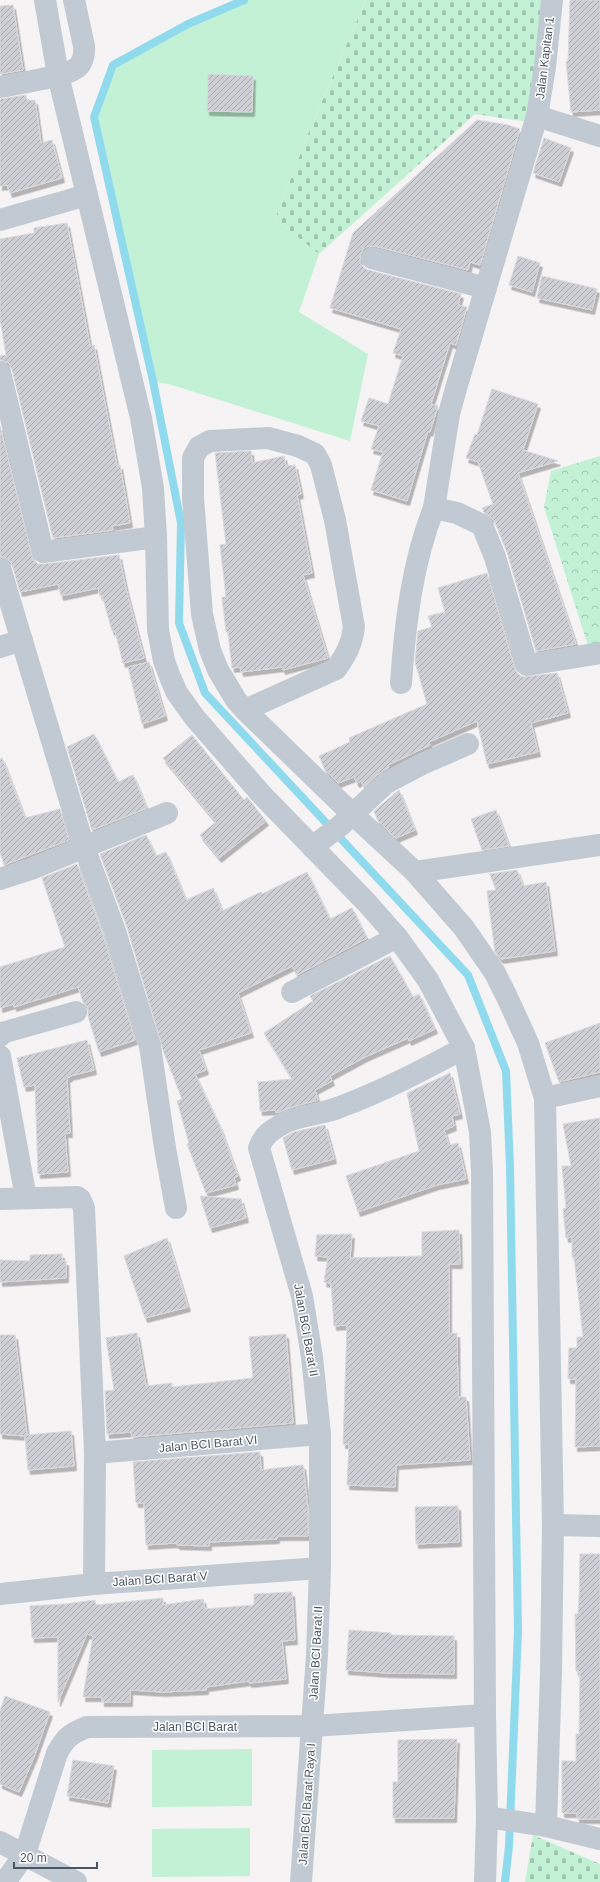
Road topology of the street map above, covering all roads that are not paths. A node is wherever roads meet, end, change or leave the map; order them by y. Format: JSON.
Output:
{"nodes":[{"id":1,"x":45,"y":0,"type":"edge"},
{"id":2,"x":74,"y":0,"type":"edge"},
{"id":3,"x":552,"y":0,"type":"edge"},
{"id":4,"x":58,"y":75,"type":"junction"},
{"id":5,"x":0,"y":86,"type":"edge"},
{"id":6,"x":537,"y":116,"type":"junction"},
{"id":7,"x":600,"y":136,"type":"edge"},
{"id":8,"x":87,"y":195,"type":"junction"},
{"id":9,"x":0,"y":220,"type":"edge"},
{"id":10,"x":372,"y":258,"type":"dead end"},
{"id":11,"x":486,"y":288,"type":"junction"},
{"id":12,"x":0,"y":372,"type":"edge"},
{"id":13,"x":434,"y":508,"type":"junction"},
{"id":14,"x":156,"y":537,"type":"junction"},
{"id":15,"x":0,"y":568,"type":"edge"},
{"id":16,"x":22,"y":640,"type":"junction"},
{"id":17,"x":0,"y":647,"type":"edge"},
{"id":18,"x":600,"y":654,"type":"edge"},
{"id":19,"x":400,"y":683,"type":"dead end"},
{"id":20,"x":245,"y":710,"type":"junction"},
{"id":21,"x":468,"y":744,"type":"dead end"},
{"id":22,"x":167,"y":813,"type":"dead end"},
{"id":23,"x":332,"y":831,"type":"junction"},
{"id":24,"x":600,"y":845,"type":"edge"},
{"id":25,"x":84,"y":847,"type":"junction"},
{"id":26,"x":415,"y":872,"type":"junction"},
{"id":27,"x":0,"y":879,"type":"edge"},
{"id":28,"x":397,"y":937,"type":"junction"},
{"id":29,"x":292,"y":992,"type":"dead end"},
{"id":30,"x":76,"y":1012,"type":"dead end"},
{"id":31,"x":0,"y":1036,"type":"edge"},
{"id":32,"x":464,"y":1048,"type":"junction"},
{"id":33,"x":0,"y":1056,"type":"edge"},
{"id":34,"x":600,"y":1086,"type":"edge"},
{"id":35,"x":545,"y":1098,"type":"junction"},
{"id":36,"x":26,"y":1198,"type":"junction"},
{"id":37,"x":0,"y":1200,"type":"edge"},
{"id":38,"x":176,"y":1208,"type":"dead end"},
{"id":39,"x":320,"y":1434,"type":"junction"},
{"id":40,"x":95,"y":1453,"type":"junction"},
{"id":41,"x":553,"y":1525,"type":"junction"},
{"id":42,"x":600,"y":1526,"type":"edge"},
{"id":43,"x":320,"y":1568,"type":"junction"},
{"id":44,"x":94,"y":1584,"type":"junction"},
{"id":45,"x":0,"y":1594,"type":"edge"},
{"id":46,"x":484,"y":1715,"type":"junction"},
{"id":47,"x":312,"y":1726,"type":"junction"},
{"id":48,"x":490,"y":1818,"type":"junction"},
{"id":49,"x":542,"y":1826,"type":"junction"},
{"id":50,"x":600,"y":1839,"type":"edge"},
{"id":51,"x":0,"y":1842,"type":"edge"},
{"id":52,"x":25,"y":1854,"type":"junction"},
{"id":53,"x":5,"y":1882,"type":"edge"},
{"id":54,"x":76,"y":1882,"type":"edge"},
{"id":55,"x":302,"y":1882,"type":"edge"},
{"id":56,"x":485,"y":1882,"type":"edge"}],
"edges":[{"from":1,"to":4,"type":"street"},
{"from":2,"to":4,"type":"street"},
{"from":3,"to":6,"type":"street","name":"Jalan Kapitan 1"},
{"from":4,"to":5,"type":"street"},
{"from":4,"to":8,"type":"street"},
{"from":6,"to":7,"type":"street"},
{"from":6,"to":11,"type":"street","name":"Jalan Kapitan 1"},
{"from":8,"to":9,"type":"street"},
{"from":8,"to":14,"type":"street"},
{"from":10,"to":11,"type":"street"},
{"from":11,"to":13,"type":"street","name":"Jalan Kapitan 1"},
{"from":12,"to":14,"type":"street"},
{"from":13,"to":18,"type":"street"},
{"from":13,"to":19,"type":"street","name":"Jalan Kapitan 1"},
{"from":14,"to":23,"type":"street"},
{"from":15,"to":16,"type":"street"},
{"from":16,"to":17,"type":"street"},
{"from":16,"to":25,"type":"street"},
{"from":20,"to":20,"type":"street"},
{"from":20,"to":23,"type":"street"},
{"from":21,"to":23,"type":"street"},
{"from":22,"to":25,"type":"street"},
{"from":23,"to":26,"type":"street"},
{"from":23,"to":28,"type":"street"},
{"from":24,"to":26,"type":"street"},
{"from":25,"to":27,"type":"street"},
{"from":25,"to":38,"type":"street"},
{"from":26,"to":35,"type":"street"},
{"from":28,"to":29,"type":"street"},
{"from":28,"to":32,"type":"street"},
{"from":30,"to":31,"type":"street"},
{"from":32,"to":39,"type":"street","name":"Jalan BCI Barat II"},
{"from":32,"to":46,"type":"street"},
{"from":33,"to":36,"type":"street"},
{"from":34,"to":35,"type":"street"},
{"from":35,"to":41,"type":"street"},
{"from":36,"to":37,"type":"street"},
{"from":36,"to":40,"type":"street"},
{"from":39,"to":40,"type":"street","name":"Jalan BCI Barat VI"},
{"from":39,"to":43,"type":"street","name":"Jalan BCI Barat II"},
{"from":40,"to":44,"type":"street"},
{"from":41,"to":42,"type":"street"},
{"from":41,"to":49,"type":"street"},
{"from":43,"to":44,"type":"street","name":"Jalan BCI Barat V"},
{"from":43,"to":47,"type":"street","name":"Jalan BCI Barat II"},
{"from":44,"to":45,"type":"street","name":"Jalan BCI Barat V"},
{"from":46,"to":47,"type":"street","name":"Jalan BCI Barat"},
{"from":46,"to":48,"type":"street"},
{"from":47,"to":52,"type":"street","name":"Jalan BCI Barat"},
{"from":47,"to":55,"type":"street","name":"Jalan BCI Barat Raya I"},
{"from":48,"to":49,"type":"street"},
{"from":48,"to":56,"type":"street"},
{"from":49,"to":50,"type":"street"},
{"from":51,"to":52,"type":"street"},
{"from":52,"to":53,"type":"street","name":"Jalan BCI Barat"},
{"from":52,"to":54,"type":"street"}]}
